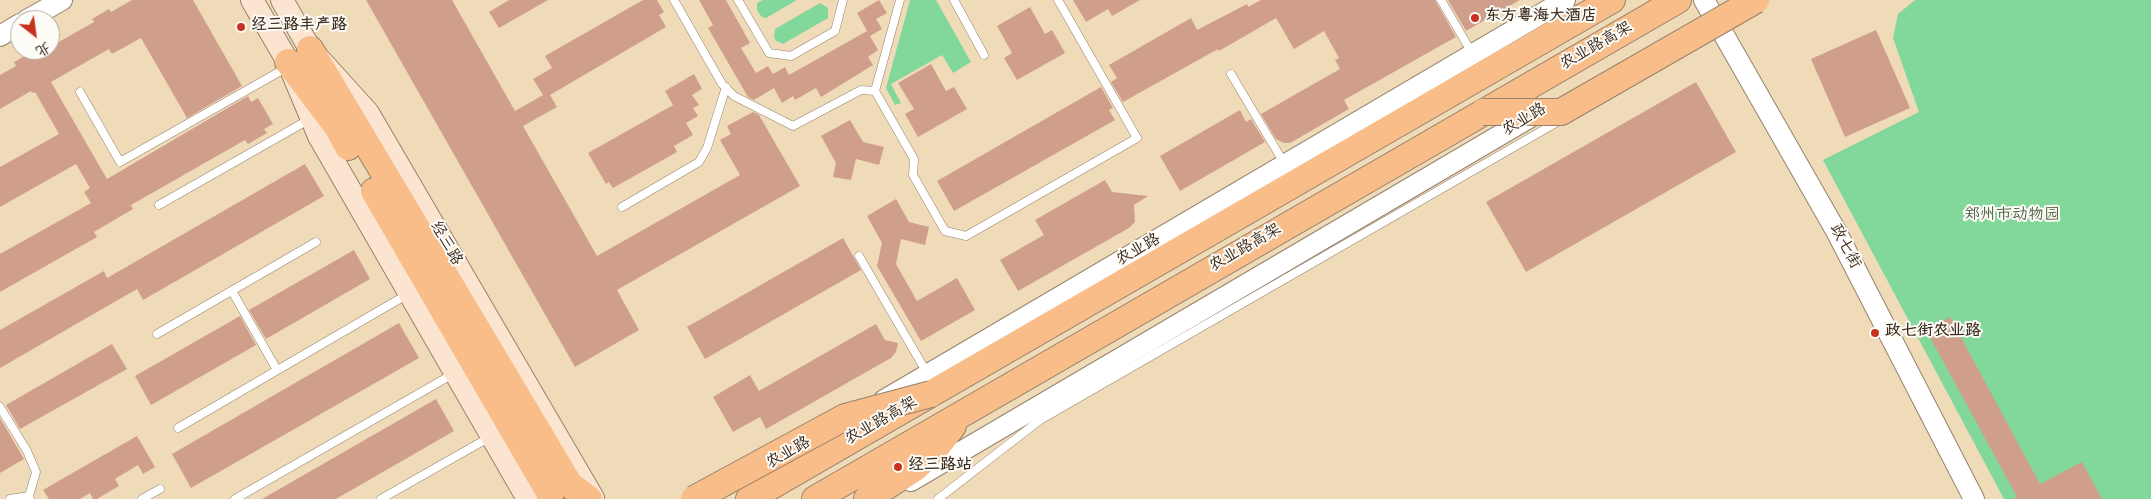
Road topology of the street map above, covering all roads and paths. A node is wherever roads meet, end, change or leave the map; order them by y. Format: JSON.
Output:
{"nodes":[{"id":1,"x":62,"y":0,"type":"edge"},
{"id":2,"x":252,"y":0,"type":"edge"},
{"id":3,"x":282,"y":0,"type":"edge"},
{"id":4,"x":674,"y":0,"type":"edge"},
{"id":5,"x":738,"y":0,"type":"edge"},
{"id":6,"x":843,"y":0,"type":"edge"},
{"id":7,"x":900,"y":0,"type":"edge"},
{"id":8,"x":954,"y":0,"type":"edge"},
{"id":9,"x":1058,"y":0,"type":"edge"},
{"id":10,"x":1441,"y":0,"type":"edge"},
{"id":11,"x":1565,"y":0,"type":"edge"},
{"id":12,"x":1612,"y":0,"type":"edge"},
{"id":13,"x":1678,"y":0,"type":"edge"},
{"id":14,"x":1730,"y":0,"type":"edge"},
{"id":15,"x":1756,"y":0,"type":"edge"},
{"id":16,"x":44,"y":10,"type":"edge"},
{"id":17,"x":1711,"y":13,"type":"edge"},
{"id":18,"x":1473,"y":54,"type":"junction"},
{"id":19,"x":984,"y":55,"type":"dead end"},
{"id":20,"x":296,"y":59,"type":"junction"},
{"id":21,"x":1231,"y":74,"type":"dead end"},
{"id":22,"x":726,"y":87,"type":"junction"},
{"id":23,"x":875,"y":91,"type":"junction"},
{"id":24,"x":80,"y":92,"type":"dead end"},
{"id":25,"x":1484,"y":112,"type":"junction"},
{"id":26,"x":312,"y":118,"type":"junction"},
{"id":27,"x":1285,"y":165,"type":"junction"},
{"id":28,"x":160,"y":205,"type":"dead end"},
{"id":29,"x":622,"y":207,"type":"dead end"},
{"id":30,"x":316,"y":242,"type":"dead end"},
{"id":31,"x":859,"y":256,"type":"dead end"},
{"id":32,"x":232,"y":291,"type":"junction"},
{"id":33,"x":409,"y":293,"type":"junction"},
{"id":34,"x":157,"y":334,"type":"dead end"},
{"id":35,"x":474,"y":363,"type":"junction"},
{"id":36,"x":278,"y":370,"type":"junction"},
{"id":37,"x":929,"y":384,"type":"junction"},
{"id":38,"x":0,"y":407,"type":"edge"},
{"id":39,"x":962,"y":414,"type":"junction"},
{"id":40,"x":178,"y":428,"type":"dead end"},
{"id":41,"x":492,"y":436,"type":"junction"},
{"id":42,"x":160,"y":489,"type":"dead end"},
{"id":43,"x":30,"y":498,"type":"edge"},
{"id":44,"x":10,"y":499,"type":"edge"},
{"id":45,"x":142,"y":499,"type":"edge"},
{"id":46,"x":235,"y":499,"type":"edge"},
{"id":47,"x":381,"y":499,"type":"edge"},
{"id":48,"x":528,"y":499,"type":"edge"},
{"id":49,"x":550,"y":499,"type":"edge"},
{"id":50,"x":589,"y":499,"type":"edge"},
{"id":51,"x":593,"y":499,"type":"edge"},
{"id":52,"x":694,"y":499,"type":"edge"},
{"id":53,"x":711,"y":499,"type":"edge"},
{"id":54,"x":749,"y":499,"type":"edge"},
{"id":55,"x":815,"y":499,"type":"edge"},
{"id":56,"x":867,"y":499,"type":"edge"},
{"id":57,"x":879,"y":499,"type":"edge"},
{"id":58,"x":938,"y":499,"type":"edge"},
{"id":59,"x":1974,"y":499,"type":"edge"}],
"edges":[{"from":1,"to":16,"type":"street"},
{"from":2,"to":20,"type":"main road","name":"经三路"},
{"from":3,"to":20,"type":"main road","name":"经三路"},
{"from":4,"to":22,"type":"lane"},
{"from":5,"to":6,"type":"lane"},
{"from":7,"to":23,"type":"lane"},
{"from":8,"to":19,"type":"lane"},
{"from":9,"to":23,"type":"lane"},
{"from":10,"to":18,"type":"lane"},
{"from":11,"to":18,"type":"street","name":"农业路"},
{"from":12,"to":37,"type":"highway","name":"农业路高架"},
{"from":13,"to":25,"type":"highway","name":"农业路高架"},
{"from":14,"to":17,"type":"street","name":"农业路"},
{"from":15,"to":25,"type":"highway","bridge":true},
{"from":17,"to":57,"type":"street","name":"农业路"},
{"from":17,"to":58,"type":"lane"},
{"from":17,"to":59,"type":"street","name":"政七街"},
{"from":18,"to":27,"type":"street","name":"农业路"},
{"from":20,"to":24,"type":"lane"},
{"from":20,"to":26,"type":"main road","name":"经三路"},
{"from":20,"to":35,"type":"highway"},
{"from":20,"to":51,"type":"main road","name":"经三路"},
{"from":21,"to":27,"type":"lane"},
{"from":22,"to":23,"type":"lane"},
{"from":22,"to":29,"type":"lane"},
{"from":25,"to":39,"type":"highway","name":"农业路高架"},
{"from":26,"to":28,"type":"lane"},
{"from":26,"to":33,"type":"main road","name":"经三路"},
{"from":27,"to":37,"type":"street","name":"农业路"},
{"from":30,"to":32,"type":"lane"},
{"from":31,"to":37,"type":"lane"},
{"from":32,"to":34,"type":"lane"},
{"from":32,"to":36,"type":"lane"},
{"from":33,"to":35,"type":"main road","name":"经三路"},
{"from":33,"to":36,"type":"lane"},
{"from":35,"to":41,"type":"main road","name":"经三路"},
{"from":35,"to":46,"type":"lane"},
{"from":35,"to":49,"type":"highway"},
{"from":35,"to":50,"type":"highway"},
{"from":36,"to":40,"type":"lane"},
{"from":37,"to":52,"type":"highway","bridge":true},
{"from":37,"to":53,"type":"street","name":"农业路"},
{"from":37,"to":54,"type":"highway","name":"农业路高架","bridge":true},
{"from":38,"to":43,"type":"lane"},
{"from":39,"to":55,"type":"highway","name":"农业路高架"},
{"from":39,"to":56,"type":"highway"},
{"from":41,"to":47,"type":"lane"},
{"from":41,"to":48,"type":"main road","name":"经三路"},
{"from":42,"to":45,"type":"lane"},
{"from":43,"to":44,"type":"lane"}]}
